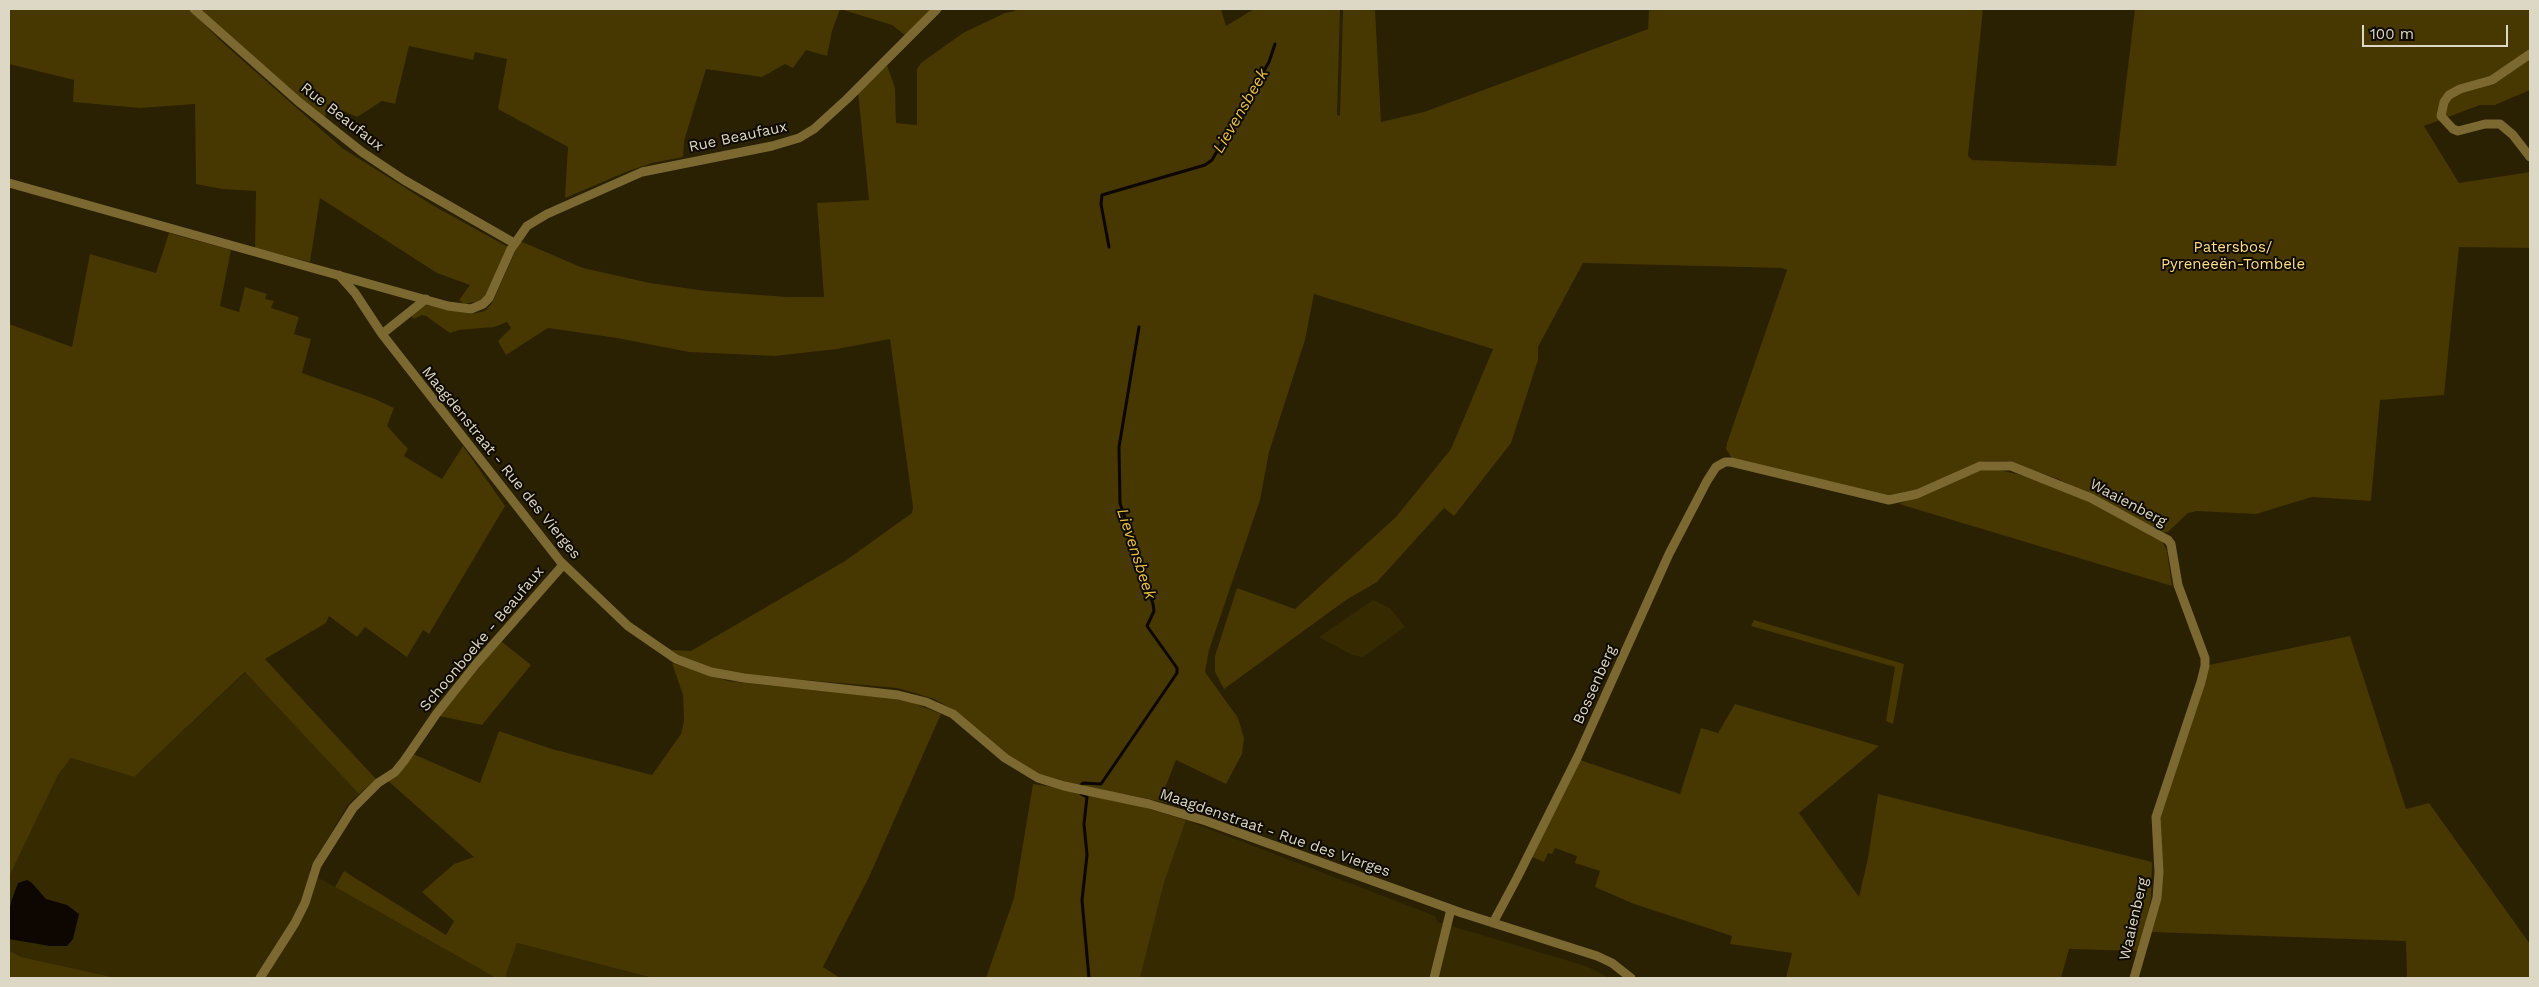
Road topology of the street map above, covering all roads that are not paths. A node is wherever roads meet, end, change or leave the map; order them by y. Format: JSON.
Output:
{"nodes":[{"id":1,"x":194,"y":9,"type":"edge"},
{"id":2,"x":938,"y":9,"type":"edge"},
{"id":3,"x":2530,"y":54,"type":"edge"},
{"id":4,"x":2530,"y":157,"type":"edge"},
{"id":5,"x":9,"y":183,"type":"edge"},
{"id":6,"x":512,"y":246,"type":"junction"},
{"id":7,"x":339,"y":275,"type":"junction"},
{"id":8,"x":426,"y":300,"type":"junction"},
{"id":9,"x":382,"y":334,"type":"junction"},
{"id":10,"x":1725,"y":462,"type":"joint"},
{"id":11,"x":563,"y":565,"type":"junction"},
{"id":12,"x":1451,"y":909,"type":"junction"},
{"id":13,"x":1492,"y":923,"type":"junction"},
{"id":14,"x":260,"y":978,"type":"edge"},
{"id":15,"x":1434,"y":978,"type":"edge"},
{"id":16,"x":1631,"y":978,"type":"edge"},
{"id":17,"x":2134,"y":978,"type":"edge"}],
"edges":[{"from":1,"to":6,"type":"street","name":"Rue Beaufaux"},
{"from":2,"to":6,"type":"street","name":"Rue Beaufaux"},
{"from":3,"to":4,"type":"street"},
{"from":5,"to":7,"type":"street","name":"Rue Beaufaux"},
{"from":6,"to":8,"type":"street","name":"Rue Beaufaux"},
{"from":7,"to":8,"type":"street","name":"Rue Beaufaux"},
{"from":7,"to":9,"type":"street"},
{"from":8,"to":9,"type":"street"},
{"from":9,"to":11,"type":"street","name":"Maagdenstraat - Rue des Vierges"},
{"from":10,"to":13,"type":"street","name":"Bossenberg"},
{"from":10,"to":17,"type":"street","name":"Waaienberg"},
{"from":11,"to":12,"type":"street","name":"Maagdenstraat - Rue des Vierges"},
{"from":11,"to":14,"type":"street","name":"Schoonboeke - Beaufaux"},
{"from":12,"to":13,"type":"street","name":"Maagdenstraat - Rue des Vierges"},
{"from":12,"to":15,"type":"street"},
{"from":13,"to":16,"type":"street","name":"Maagdenstraat - Rue des Vierges"}]}
